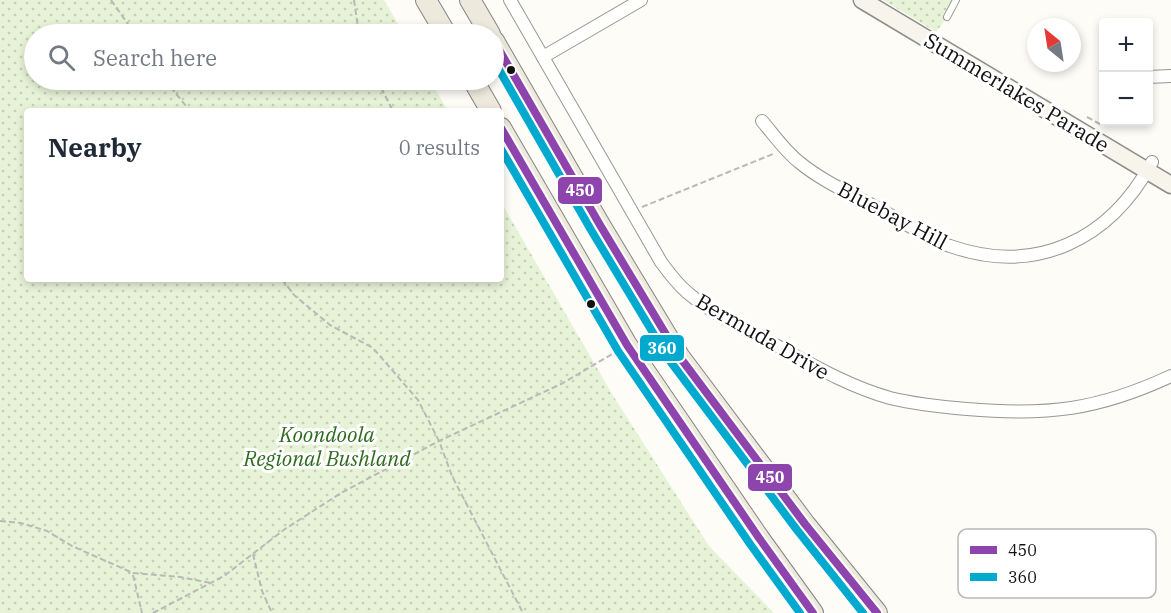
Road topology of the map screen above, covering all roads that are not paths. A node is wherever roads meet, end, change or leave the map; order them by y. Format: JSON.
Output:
{"nodes":[{"id":1,"x":426,"y":0,"type":"edge"},
{"id":2,"x":470,"y":0,"type":"edge"},
{"id":3,"x":510,"y":0,"type":"edge"},
{"id":4,"x":641,"y":0,"type":"edge"},
{"id":5,"x":862,"y":0,"type":"edge"},
{"id":6,"x":883,"y":0,"type":"edge"},
{"id":7,"x":956,"y":0,"type":"edge"},
{"id":8,"x":947,"y":17,"type":"dead end"},
{"id":9,"x":440,"y":24,"type":"edge"},
{"id":10,"x":484,"y":24,"type":"edge"},
{"id":11,"x":543,"y":57,"type":"junction"},
{"id":12,"x":504,"y":58,"type":"edge"},
{"id":13,"x":1171,"y":76,"type":"edge"},
{"id":14,"x":1153,"y":77,"type":"edge"},
{"id":15,"x":479,"y":90,"type":"edge"},
{"id":16,"x":489,"y":108,"type":"edge"},
{"id":17,"x":762,"y":122,"type":"dead end"},
{"id":18,"x":504,"y":133,"type":"edge"},
{"id":19,"x":1149,"y":167,"type":"junction"},
{"id":20,"x":1171,"y":172,"type":"edge"},
{"id":21,"x":1171,"y":185,"type":"edge"},
{"id":22,"x":1171,"y":376,"type":"edge"},
{"id":23,"x":813,"y":613,"type":"edge"},
{"id":24,"x":877,"y":613,"type":"edge"}],
"edges":[{"from":1,"to":9,"type":"main road"},
{"from":2,"to":10,"type":"main road"},
{"from":3,"to":11,"type":"street","name":"Bermuda Drive"},
{"from":4,"to":11,"type":"street"},
{"from":5,"to":19,"type":"street","name":"Summerlakes Parade"},
{"from":6,"to":19,"type":"street","name":"Summerlakes Parade"},
{"from":7,"to":8,"type":"lane"},
{"from":11,"to":22,"type":"street","name":"Bermuda Drive"},
{"from":12,"to":24,"type":"main road"},
{"from":13,"to":14,"type":"street"},
{"from":15,"to":16,"type":"main road"},
{"from":17,"to":19,"type":"street","name":"Bluebay Hill"},
{"from":18,"to":23,"type":"main road"},
{"from":19,"to":20,"type":"street","name":"Summerlakes Parade"},
{"from":19,"to":21,"type":"street","name":"Summerlakes Parade"}]}
